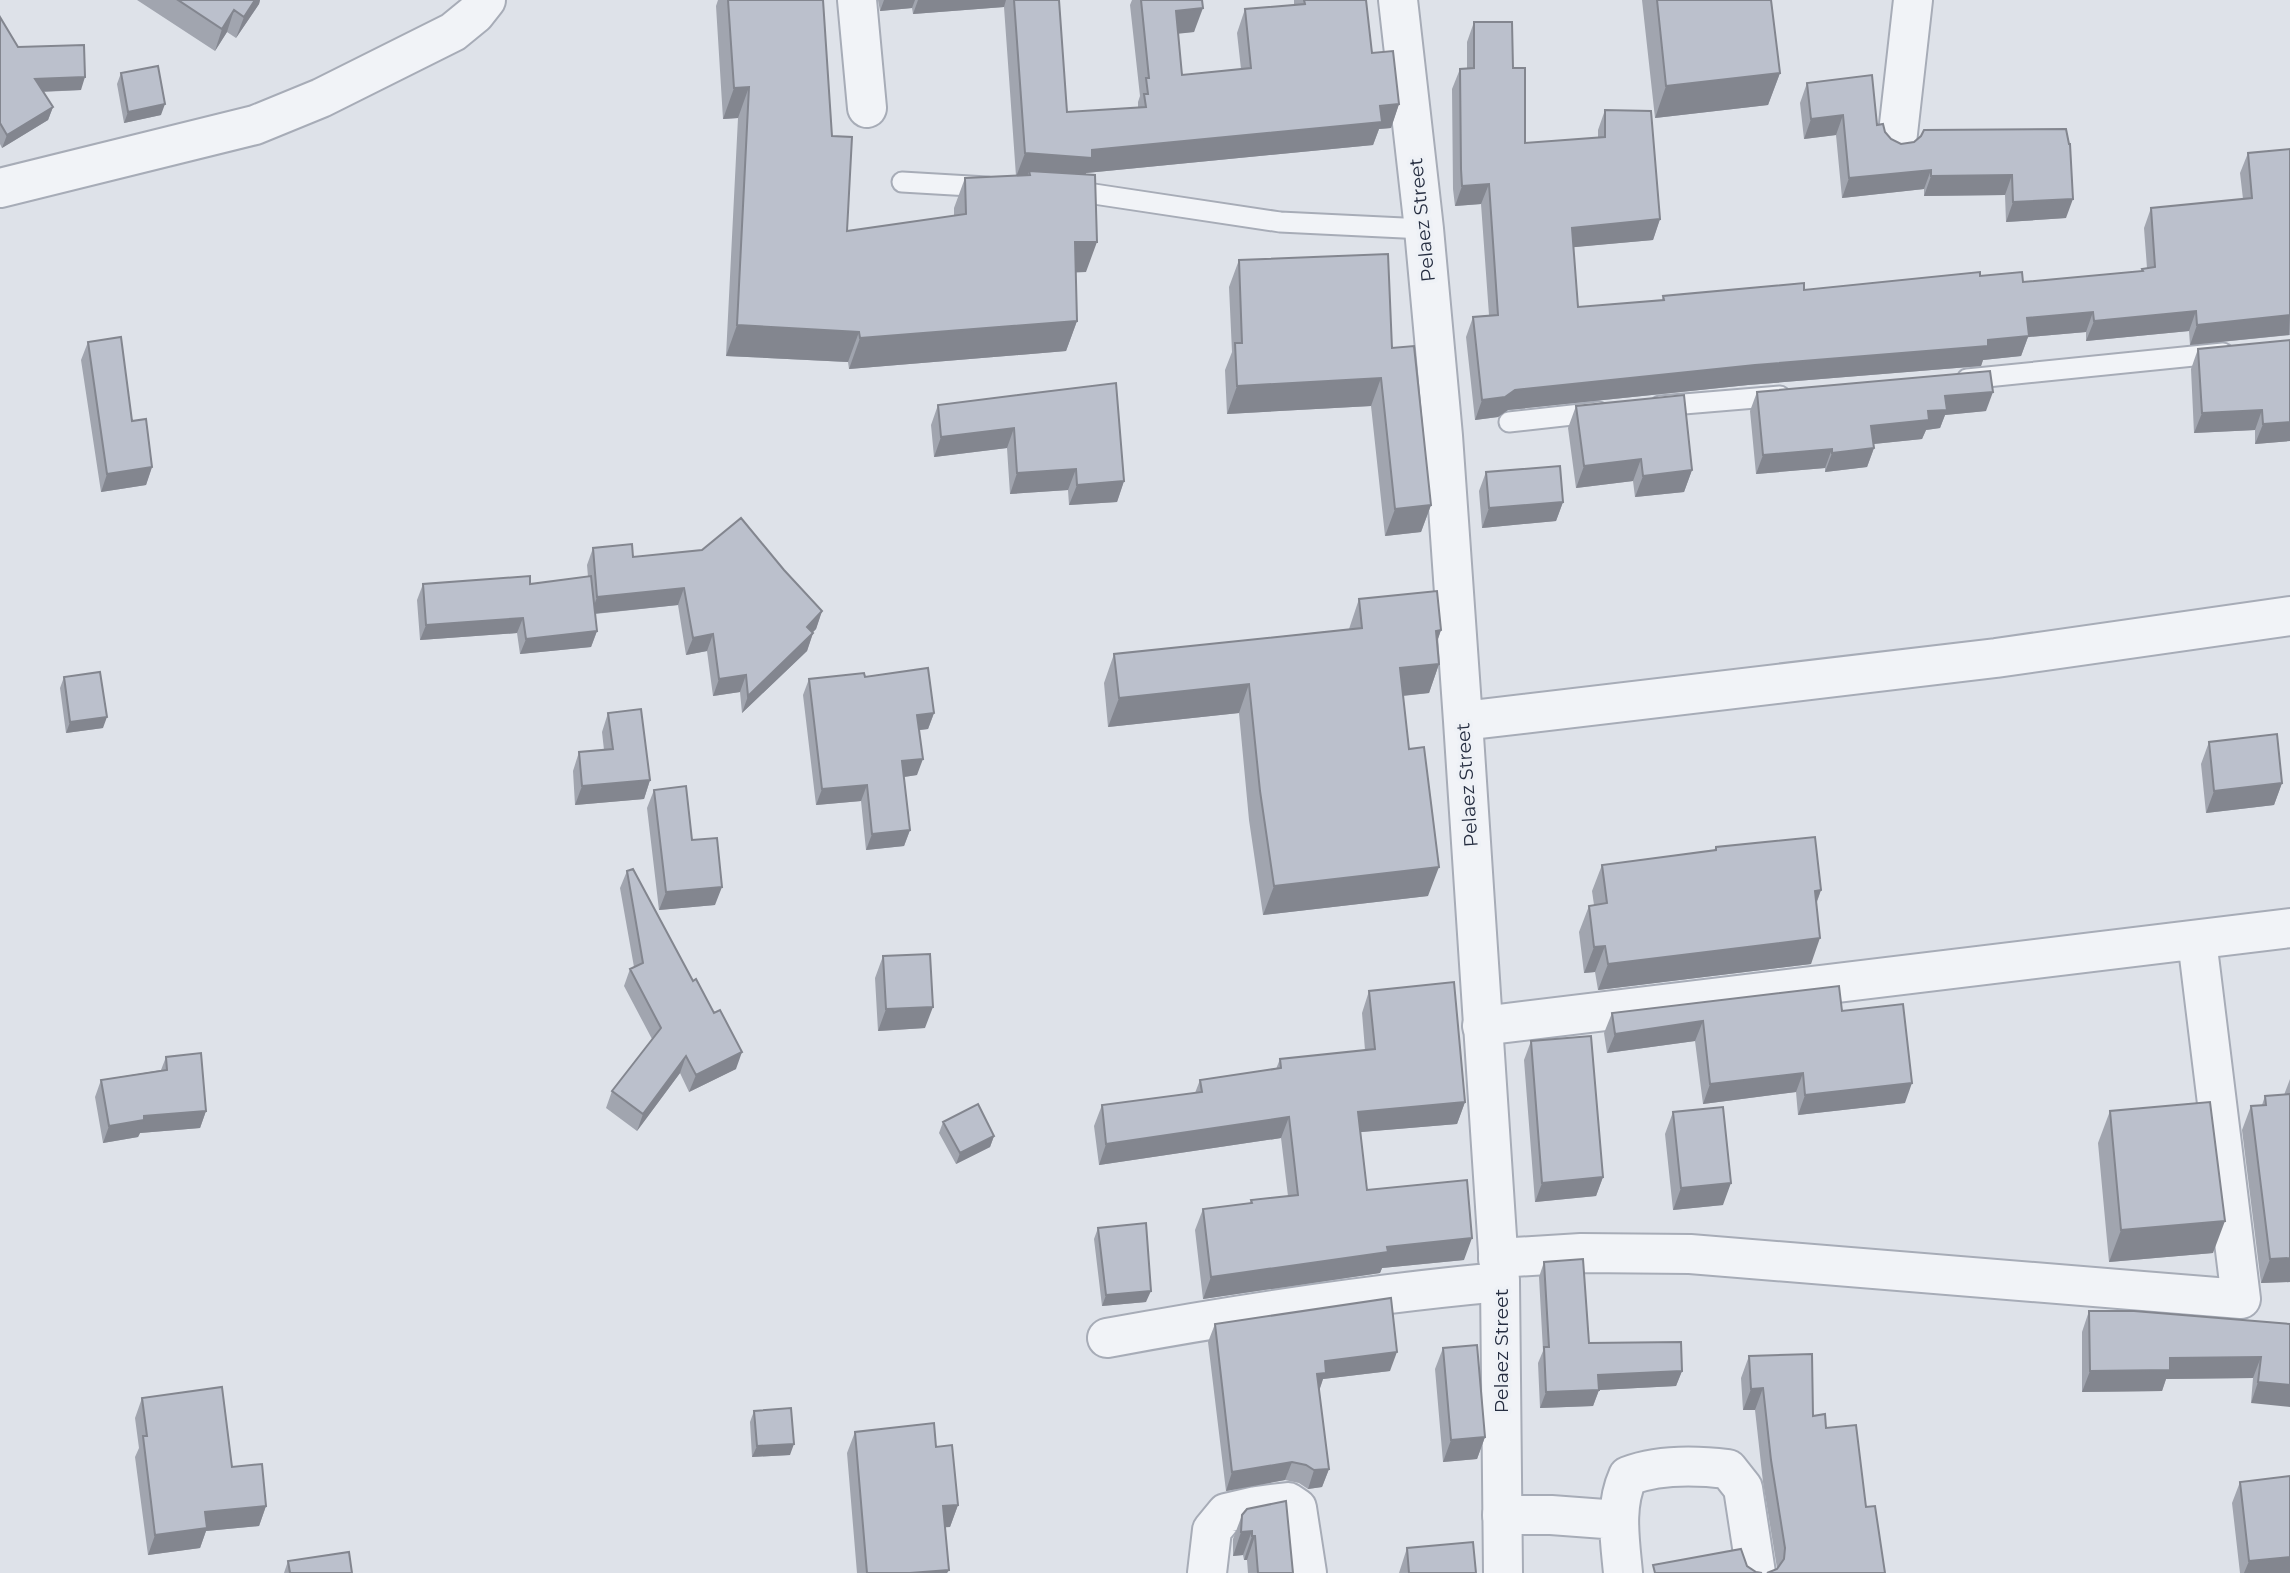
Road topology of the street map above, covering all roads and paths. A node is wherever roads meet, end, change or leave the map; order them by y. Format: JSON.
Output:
{"nodes":[{"id":1,"x":486,"y":0,"type":"edge"},
{"id":2,"x":857,"y":0,"type":"edge"},
{"id":3,"x":1398,"y":0,"type":"edge"},
{"id":4,"x":1913,"y":0,"type":"edge"},
{"id":5,"x":867,"y":108,"type":"dead end"},
{"id":6,"x":1897,"y":142,"type":"edge"},
{"id":7,"x":902,"y":182,"type":"dead end"},
{"id":8,"x":0,"y":188,"type":"edge"},
{"id":9,"x":1012,"y":189,"type":"edge"},
{"id":10,"x":1053,"y":191,"type":"edge"},
{"id":11,"x":1423,"y":229,"type":"junction"},
{"id":12,"x":2236,"y":352,"type":"edge"},
{"id":13,"x":1942,"y":382,"type":"edge"},
{"id":14,"x":1804,"y":394,"type":"edge"},
{"id":15,"x":1637,"y":408,"type":"edge"},
{"id":16,"x":1613,"y":411,"type":"edge"},
{"id":17,"x":1509,"y":422,"type":"dead end"},
{"id":18,"x":2290,"y":616,"type":"edge"},
{"id":19,"x":1463,"y":721,"type":"junction"},
{"id":20,"x":2290,"y":928,"type":"edge"},
{"id":21,"x":2197,"y":940,"type":"junction"},
{"id":22,"x":1482,"y":1026,"type":"junction"},
{"id":23,"x":1499,"y":1270,"type":"junction"},
{"id":24,"x":1107,"y":1338,"type":"dead end"},
{"id":25,"x":1502,"y":1515,"type":"junction"},
{"id":26,"x":1618,"y":1520,"type":"junction"},
{"id":27,"x":1207,"y":1573,"type":"edge"},
{"id":28,"x":1307,"y":1573,"type":"edge"},
{"id":29,"x":1503,"y":1573,"type":"edge"},
{"id":30,"x":1623,"y":1573,"type":"edge"},
{"id":31,"x":1756,"y":1573,"type":"edge"}],
"edges":[{"from":1,"to":8,"type":"street"},
{"from":2,"to":5,"type":"street"},
{"from":3,"to":11,"type":"street","name":"Pelaez Street"},
{"from":4,"to":6,"type":"street"},
{"from":7,"to":9,"type":"lane"},
{"from":10,"to":11,"type":"lane"},
{"from":11,"to":19,"type":"street","name":"Pelaez Street"},
{"from":12,"to":13,"type":"lane"},
{"from":14,"to":15,"type":"lane"},
{"from":16,"to":17,"type":"lane"},
{"from":18,"to":19,"type":"street"},
{"from":19,"to":22,"type":"street","name":"Pelaez Street"},
{"from":20,"to":21,"type":"street"},
{"from":21,"to":22,"type":"street"},
{"from":21,"to":23,"type":"street"},
{"from":22,"to":23,"type":"street","name":"Pelaez Street"},
{"from":23,"to":24,"type":"street"},
{"from":23,"to":25,"type":"street","name":"Pelaez Street"},
{"from":25,"to":26,"type":"street"},
{"from":25,"to":29,"type":"street","name":"Pelaez Street"},
{"from":26,"to":30,"type":"street"},
{"from":26,"to":31,"type":"street"},
{"from":27,"to":28,"type":"street"}]}
